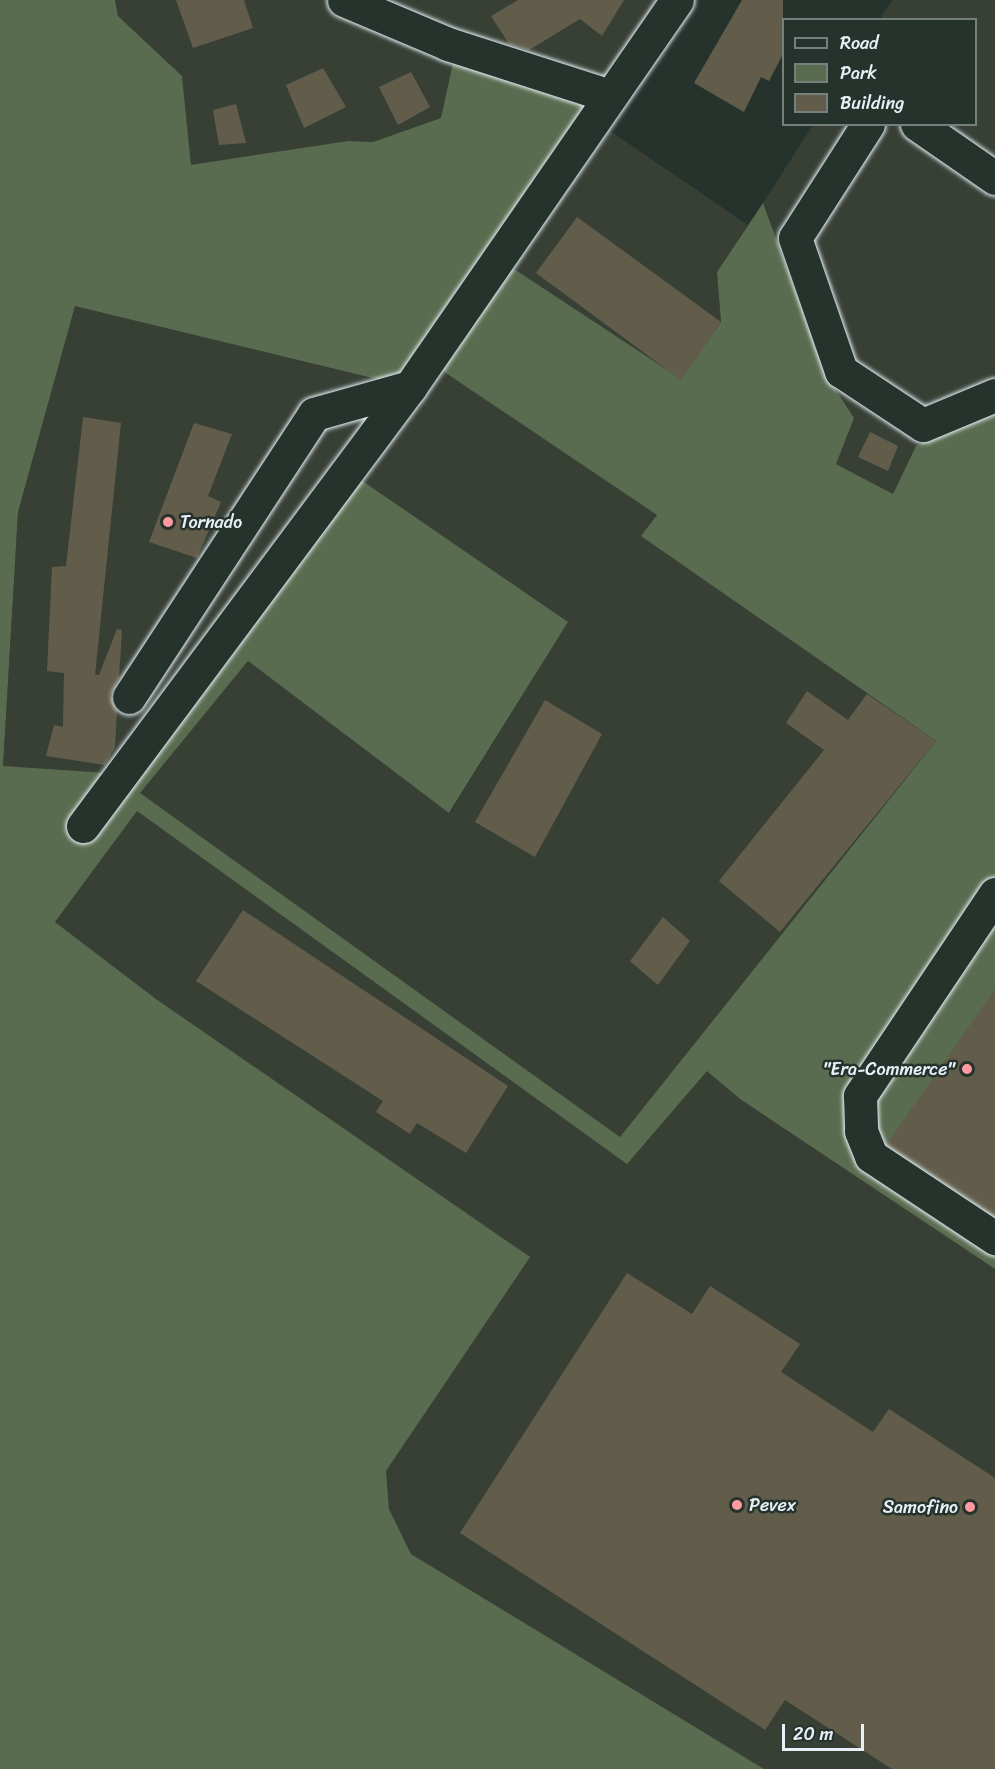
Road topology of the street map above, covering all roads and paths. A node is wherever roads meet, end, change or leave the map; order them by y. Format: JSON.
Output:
{"nodes":[{"id":1,"x":344,"y":0,"type":"edge"},
{"id":2,"x":677,"y":0,"type":"edge"},
{"id":3,"x":610,"y":96,"type":"junction"},
{"id":4,"x":867,"y":126,"type":"edge"},
{"id":5,"x":920,"y":126,"type":"edge"},
{"id":6,"x":995,"y":178,"type":"edge"},
{"id":7,"x":410,"y":387,"type":"junction"},
{"id":8,"x":995,"y":395,"type":"edge"},
{"id":9,"x":129,"y":698,"type":"dead end"},
{"id":10,"x":82,"y":826,"type":"dead end"},
{"id":11,"x":995,"y":894,"type":"edge"},
{"id":12,"x":995,"y":1238,"type":"edge"}],
"edges":[{"from":1,"to":3,"type":"street"},
{"from":2,"to":3,"type":"street"},
{"from":3,"to":7,"type":"street"},
{"from":4,"to":8,"type":"street"},
{"from":5,"to":6,"type":"street"},
{"from":7,"to":9,"type":"street"},
{"from":7,"to":10,"type":"street"},
{"from":11,"to":12,"type":"street"}]}
